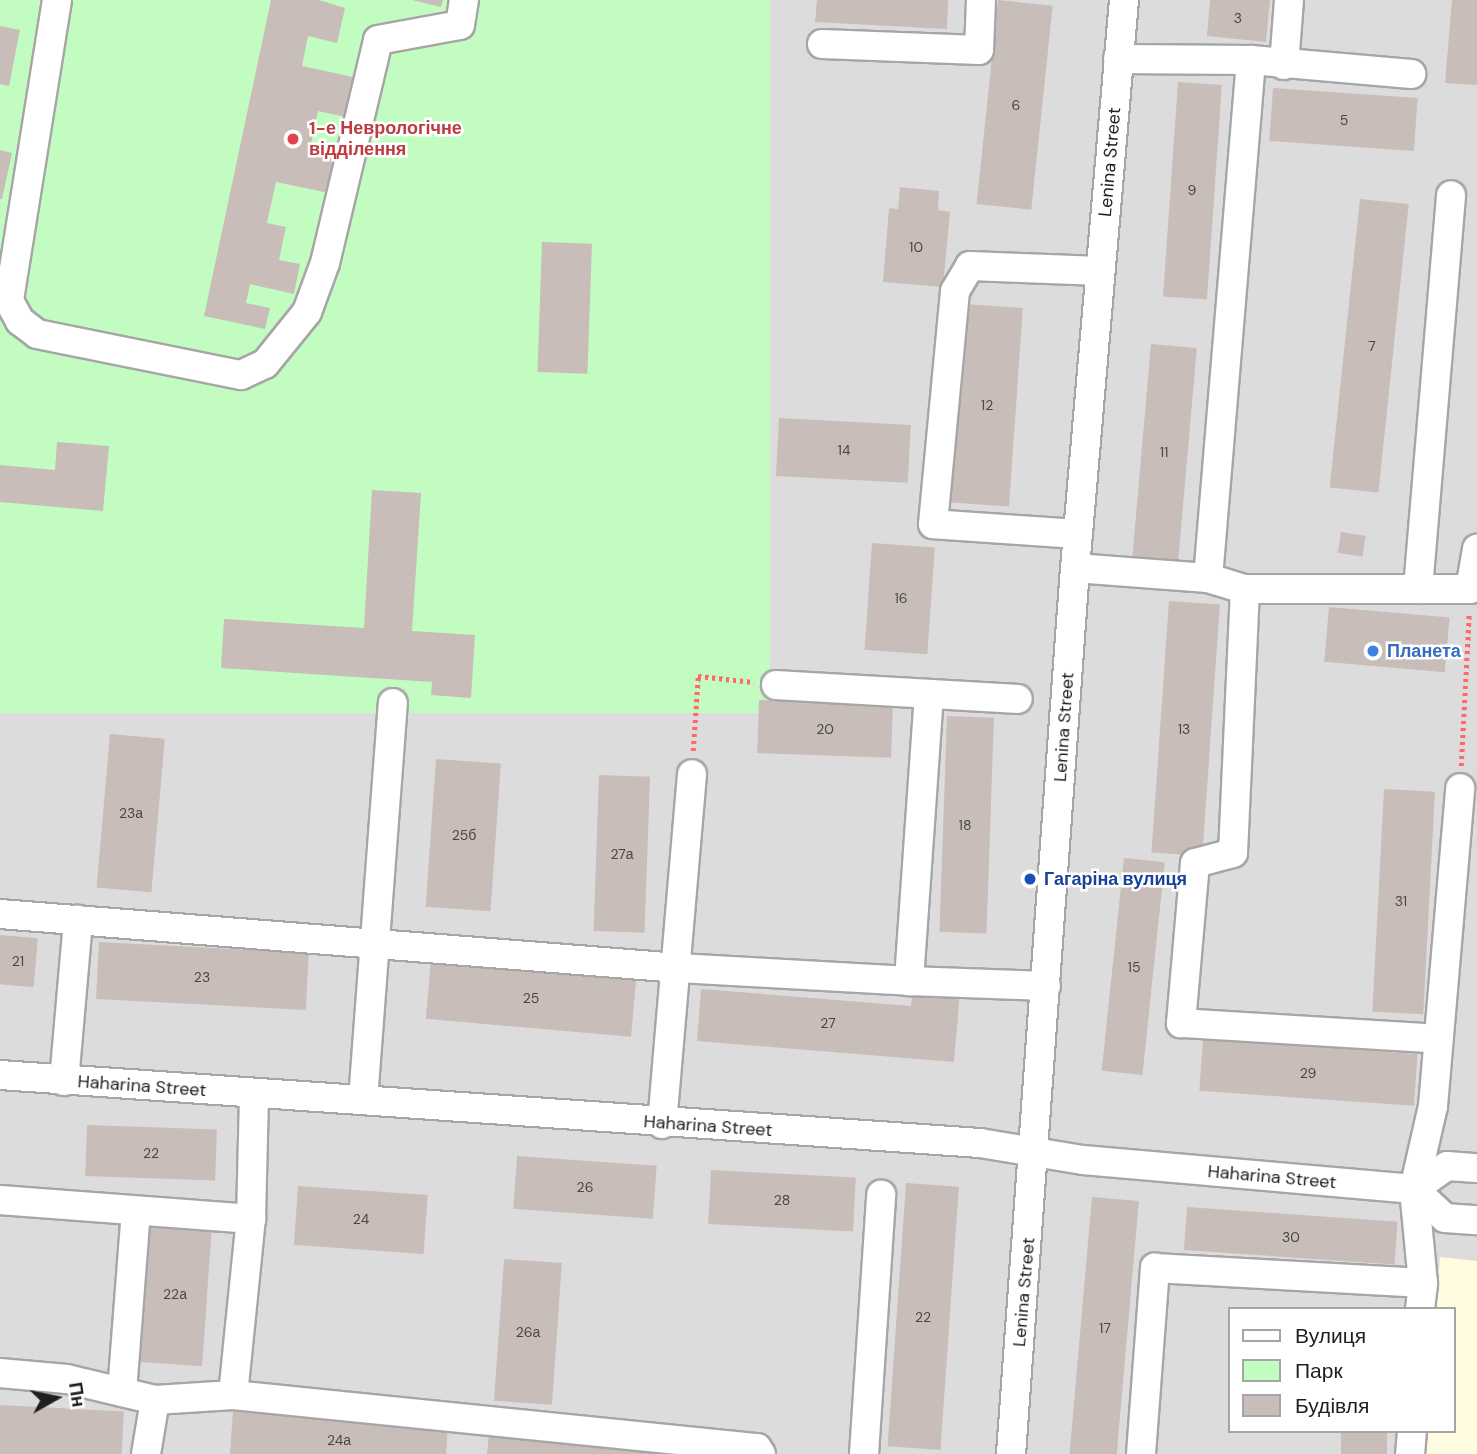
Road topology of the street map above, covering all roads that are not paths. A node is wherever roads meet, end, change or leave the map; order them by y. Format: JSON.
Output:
{"nodes":[{"id":1,"x":57,"y":0,"type":"edge"},
{"id":2,"x":464,"y":0,"type":"edge"},
{"id":3,"x":981,"y":0,"type":"edge"},
{"id":4,"x":1124,"y":0,"type":"edge"},
{"id":5,"x":1289,"y":0,"type":"edge"},
{"id":6,"x":822,"y":44,"type":"dead end"},
{"id":7,"x":1118,"y":60,"type":"junction"},
{"id":8,"x":1251,"y":60,"type":"junction"},
{"id":9,"x":1284,"y":65,"type":"junction"},
{"id":10,"x":1411,"y":74,"type":"dead end"},
{"id":11,"x":1451,"y":195,"type":"dead end"},
{"id":12,"x":10,"y":228,"type":"edge"},
{"id":13,"x":1100,"y":271,"type":"junction"},
{"id":14,"x":1078,"y":534,"type":"junction"},
{"id":15,"x":1477,"y":549,"type":"edge"},
{"id":16,"x":1075,"y":568,"type":"junction"},
{"id":17,"x":1208,"y":578,"type":"junction"},
{"id":18,"x":1245,"y":589,"type":"junction"},
{"id":19,"x":1418,"y":589,"type":"junction"},
{"id":20,"x":776,"y":685,"type":"road end"},
{"id":21,"x":929,"y":694,"type":"junction"},
{"id":22,"x":1018,"y":699,"type":"dead end"},
{"id":23,"x":393,"y":703,"type":"dead end"},
{"id":24,"x":692,"y":774,"type":"road end"},
{"id":25,"x":1460,"y":788,"type":"road end"},
{"id":26,"x":0,"y":914,"type":"edge"},
{"id":27,"x":78,"y":920,"type":"junction"},
{"id":28,"x":374,"y":945,"type":"junction"},
{"id":29,"x":679,"y":968,"type":"junction"},
{"id":30,"x":909,"y":981,"type":"junction"},
{"id":31,"x":1046,"y":986,"type":"junction"},
{"id":32,"x":1438,"y":1039,"type":"junction"},
{"id":33,"x":0,"y":1075,"type":"edge"},
{"id":34,"x":64,"y":1081,"type":"junction"},
{"id":35,"x":254,"y":1093,"type":"junction"},
{"id":36,"x":363,"y":1100,"type":"junction"},
{"id":37,"x":662,"y":1124,"type":"junction"},
{"id":38,"x":1035,"y":1151,"type":"junction"},
{"id":39,"x":1477,"y":1168,"type":"edge"},
{"id":40,"x":1414,"y":1189,"type":"junction"},
{"id":41,"x":881,"y":1195,"type":"dead end"},
{"id":42,"x":0,"y":1200,"type":"edge"},
{"id":43,"x":136,"y":1212,"type":"junction"},
{"id":44,"x":251,"y":1219,"type":"junction"},
{"id":45,"x":1477,"y":1220,"type":"edge"},
{"id":46,"x":1421,"y":1296,"type":"edge"},
{"id":47,"x":0,"y":1373,"type":"edge"},
{"id":48,"x":122,"y":1392,"type":"junction"},
{"id":49,"x":233,"y":1395,"type":"junction"},
{"id":50,"x":155,"y":1400,"type":"junction"},
{"id":51,"x":1412,"y":1433,"type":"edge"},
{"id":52,"x":146,"y":1454,"type":"edge"},
{"id":53,"x":761,"y":1454,"type":"edge"},
{"id":54,"x":864,"y":1454,"type":"edge"},
{"id":55,"x":1011,"y":1454,"type":"edge"},
{"id":56,"x":1141,"y":1454,"type":"edge"},
{"id":57,"x":1410,"y":1454,"type":"edge"}],
"edges":[{"from":1,"to":12,"type":"street"},
{"from":2,"to":12,"type":"street"},
{"from":3,"to":6,"type":"street"},
{"from":4,"to":7,"type":"street","name":"Lenina Street"},
{"from":5,"to":9,"type":"street"},
{"from":7,"to":8,"type":"street"},
{"from":7,"to":13,"type":"street","name":"Lenina Street"},
{"from":8,"to":9,"type":"street"},
{"from":8,"to":17,"type":"street"},
{"from":9,"to":10,"type":"street"},
{"from":11,"to":19,"type":"street"},
{"from":13,"to":14,"type":"street","name":"Lenina Street"},
{"from":13,"to":14,"type":"street"},
{"from":14,"to":16,"type":"street","name":"Lenina Street"},
{"from":15,"to":19,"type":"street"},
{"from":16,"to":17,"type":"street"},
{"from":16,"to":31,"type":"street","name":"Lenina Street"},
{"from":17,"to":18,"type":"street"},
{"from":18,"to":19,"type":"street"},
{"from":18,"to":32,"type":"street"},
{"from":20,"to":21,"type":"street"},
{"from":21,"to":22,"type":"street"},
{"from":21,"to":30,"type":"street"},
{"from":23,"to":28,"type":"street"},
{"from":24,"to":29,"type":"street"},
{"from":25,"to":32,"type":"street"},
{"from":26,"to":27,"type":"street"},
{"from":27,"to":28,"type":"street"},
{"from":27,"to":34,"type":"street"},
{"from":28,"to":29,"type":"street"},
{"from":28,"to":36,"type":"street"},
{"from":29,"to":30,"type":"street"},
{"from":29,"to":37,"type":"street"},
{"from":30,"to":31,"type":"street"},
{"from":31,"to":38,"type":"street","name":"Lenina Street"},
{"from":32,"to":40,"type":"street"},
{"from":33,"to":34,"type":"street","name":"Haharina Street"},
{"from":34,"to":35,"type":"street","name":"Haharina Street"},
{"from":35,"to":36,"type":"street","name":"Haharina Street"},
{"from":35,"to":44,"type":"street"},
{"from":36,"to":37,"type":"street","name":"Haharina Street"},
{"from":37,"to":38,"type":"street","name":"Haharina Street"},
{"from":38,"to":40,"type":"street","name":"Haharina Street"},
{"from":38,"to":55,"type":"street","name":"Lenina Street"},
{"from":39,"to":40,"type":"street"},
{"from":40,"to":45,"type":"street"},
{"from":40,"to":46,"type":"street"},
{"from":41,"to":54,"type":"street"},
{"from":42,"to":43,"type":"street"},
{"from":43,"to":44,"type":"street"},
{"from":43,"to":48,"type":"street"},
{"from":44,"to":49,"type":"street"},
{"from":46,"to":56,"type":"street"},
{"from":47,"to":48,"type":"street"},
{"from":48,"to":50,"type":"street"},
{"from":49,"to":50,"type":"street"},
{"from":49,"to":53,"type":"street"},
{"from":50,"to":52,"type":"street"},
{"from":51,"to":57,"type":"street"}]}
